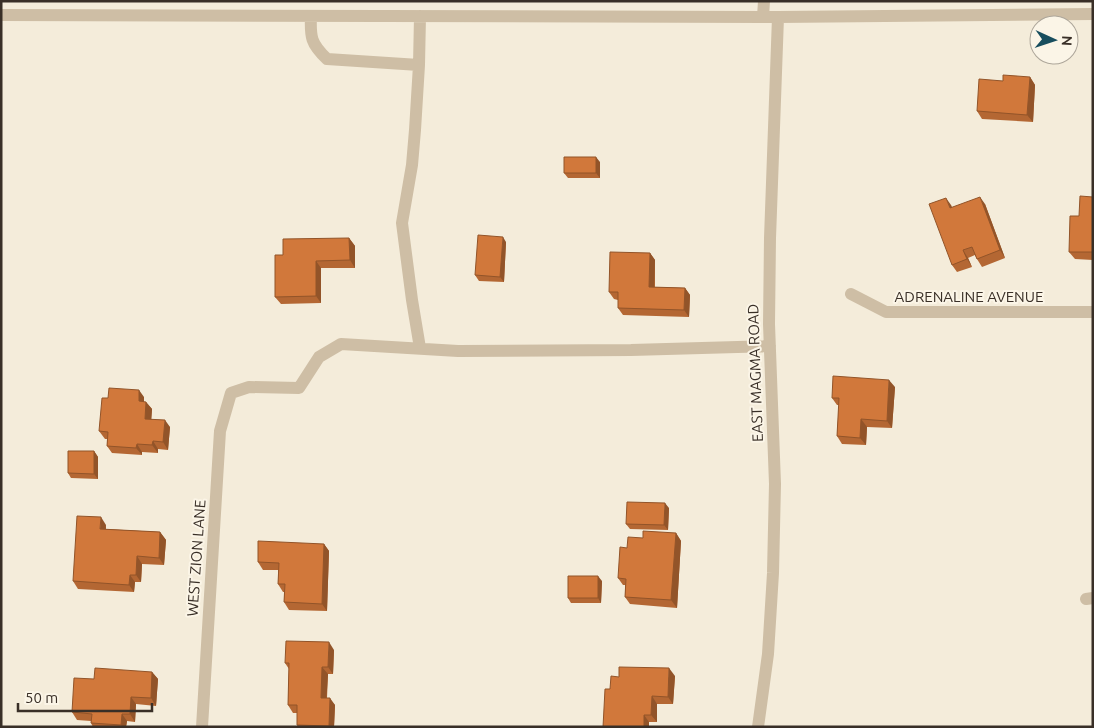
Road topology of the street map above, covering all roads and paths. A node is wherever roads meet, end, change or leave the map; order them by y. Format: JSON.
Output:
{"nodes":[{"id":1,"x":764,"y":1,"type":"edge"},
{"id":2,"x":1093,"y":14,"type":"edge"},
{"id":3,"x":1,"y":15,"type":"edge"},
{"id":4,"x":311,"y":16,"type":"junction"},
{"id":5,"x":420,"y":16,"type":"junction"},
{"id":6,"x":763,"y":17,"type":"junction"},
{"id":7,"x":778,"y":17,"type":"junction"},
{"id":8,"x":420,"y":65,"type":"junction"},
{"id":9,"x":851,"y":294,"type":"dead end"},
{"id":10,"x":1093,"y":312,"type":"edge"},
{"id":11,"x":770,"y":346,"type":"junction"},
{"id":12,"x":420,"y":348,"type":"junction"},
{"id":13,"x":202,"y":727,"type":"edge"},
{"id":14,"x":758,"y":727,"type":"edge"}],
"edges":[{"from":1,"to":6,"type":"street"},
{"from":2,"to":7,"type":"street"},
{"from":3,"to":4,"type":"street"},
{"from":4,"to":5,"type":"street"},
{"from":4,"to":8,"type":"street"},
{"from":5,"to":6,"type":"street"},
{"from":5,"to":8,"type":"street"},
{"from":6,"to":7,"type":"street"},
{"from":7,"to":11,"type":"street","name":"EAST MAGMA ROAD"},
{"from":8,"to":12,"type":"street"},
{"from":9,"to":10,"type":"street","name":"ADRENALINE AVENUE"},
{"from":11,"to":12,"type":"street"},
{"from":11,"to":14,"type":"street","name":"EAST MAGMA ROAD"},
{"from":12,"to":13,"type":"street","name":"WEST ZION LANE"}]}
